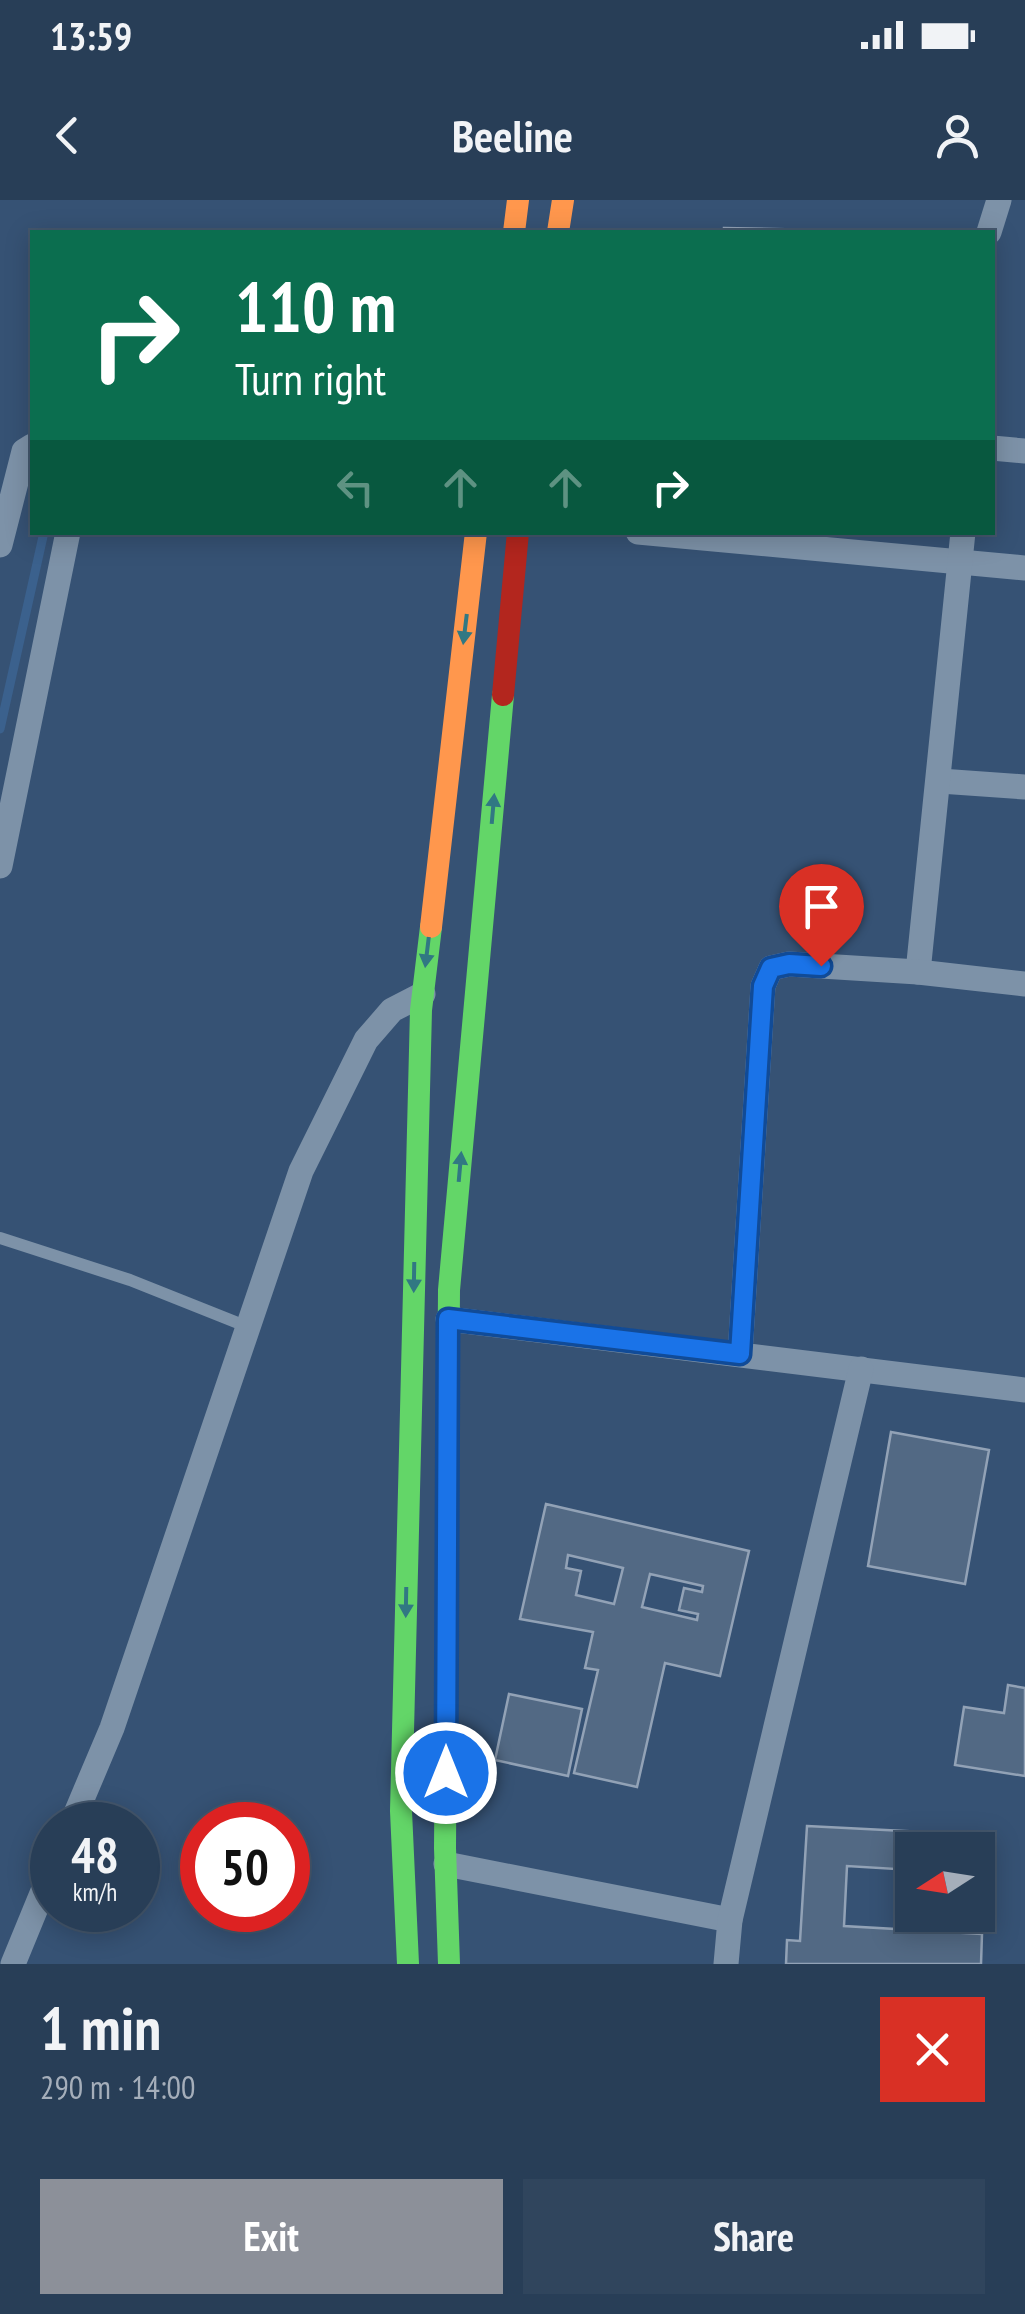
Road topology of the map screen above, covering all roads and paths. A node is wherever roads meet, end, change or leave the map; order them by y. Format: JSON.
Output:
{"nodes":[{"id":1,"x":518,"y":200,"type":"edge"},
{"id":2,"x":563,"y":200,"type":"edge"},
{"id":3,"x":998,"y":200,"type":"edge"},
{"id":4,"x":514,"y":230,"type":"edge"},
{"id":5,"x":558,"y":230,"type":"edge"},
{"id":6,"x":990,"y":230,"type":"edge"},
{"id":7,"x":30,"y":447,"type":"edge"},
{"id":8,"x":995,"y":448,"type":"edge"},
{"id":9,"x":1025,"y":451,"type":"edge"},
{"id":10,"x":67,"y":535,"type":"edge"},
{"id":11,"x":476,"y":535,"type":"edge"},
{"id":12,"x":518,"y":535,"type":"edge"},
{"id":13,"x":671,"y":535,"type":"edge"},
{"id":14,"x":963,"y":535,"type":"edge"},
{"id":15,"x":0,"y":544,"type":"edge"},
{"id":16,"x":960,"y":561,"type":"junction"},
{"id":17,"x":1025,"y":568,"type":"edge"},
{"id":18,"x":940,"y":781,"type":"junction"},
{"id":19,"x":1025,"y":787,"type":"edge"},
{"id":20,"x":463,"y":862,"type":"junction"},
{"id":21,"x":0,"y":866,"type":"edge"},
{"id":22,"x":918,"y":972,"type":"junction"},
{"id":23,"x":1025,"y":984,"type":"edge"},
{"id":24,"x":422,"y":994,"type":"junction"},
{"id":25,"x":0,"y":1238,"type":"edge"},
{"id":26,"x":448,"y":1319,"type":"junction"},
{"id":27,"x":248,"y":1328,"type":"junction"},
{"id":28,"x":740,"y":1354,"type":"junction"},
{"id":29,"x":861,"y":1369,"type":"junction"},
{"id":30,"x":1024,"y":1384,"type":"edge"},
{"id":31,"x":81,"y":1802,"type":"edge"},
{"id":32,"x":446,"y":1864,"type":"junction"},
{"id":33,"x":730,"y":1920,"type":"junction"},
{"id":34,"x":30,"y":1923,"type":"edge"},
{"id":35,"x":13,"y":1964,"type":"edge"},
{"id":36,"x":408,"y":1964,"type":"edge"},
{"id":37,"x":450,"y":1964,"type":"edge"},
{"id":38,"x":726,"y":1964,"type":"edge"}],
"edges":[{"from":1,"to":4,"type":"main road"},
{"from":2,"to":5,"type":"main road"},
{"from":3,"to":6,"type":"street"},
{"from":7,"to":15,"type":"street"},
{"from":8,"to":9,"type":"street"},
{"from":10,"to":21,"type":"street"},
{"from":11,"to":20,"type":"main road","one_way":true},
{"from":20,"to":12,"type":"main road","one_way":true},
{"from":13,"to":16,"type":"street"},
{"from":14,"to":16,"type":"street"},
{"from":16,"to":17,"type":"street"},
{"from":16,"to":18,"type":"street"},
{"from":18,"to":19,"type":"street"},
{"from":18,"to":22,"type":"street"},
{"from":20,"to":24,"type":"main road","one_way":true},
{"from":26,"to":20,"type":"main road","one_way":true},
{"from":22,"to":23,"type":"street"},
{"from":22,"to":28,"type":"street"},
{"from":24,"to":27,"type":"street"},
{"from":24,"to":36,"type":"main road","one_way":true},
{"from":25,"to":27,"type":"lane"},
{"from":26,"to":28,"type":"street"},
{"from":26,"to":32,"type":"main road"},
{"from":27,"to":31,"type":"street"},
{"from":28,"to":29,"type":"street"},
{"from":29,"to":30,"type":"street"},
{"from":29,"to":33,"type":"street"},
{"from":32,"to":33,"type":"street"},
{"from":32,"to":37,"type":"main road"},
{"from":33,"to":38,"type":"street"},
{"from":34,"to":35,"type":"street"}]}
